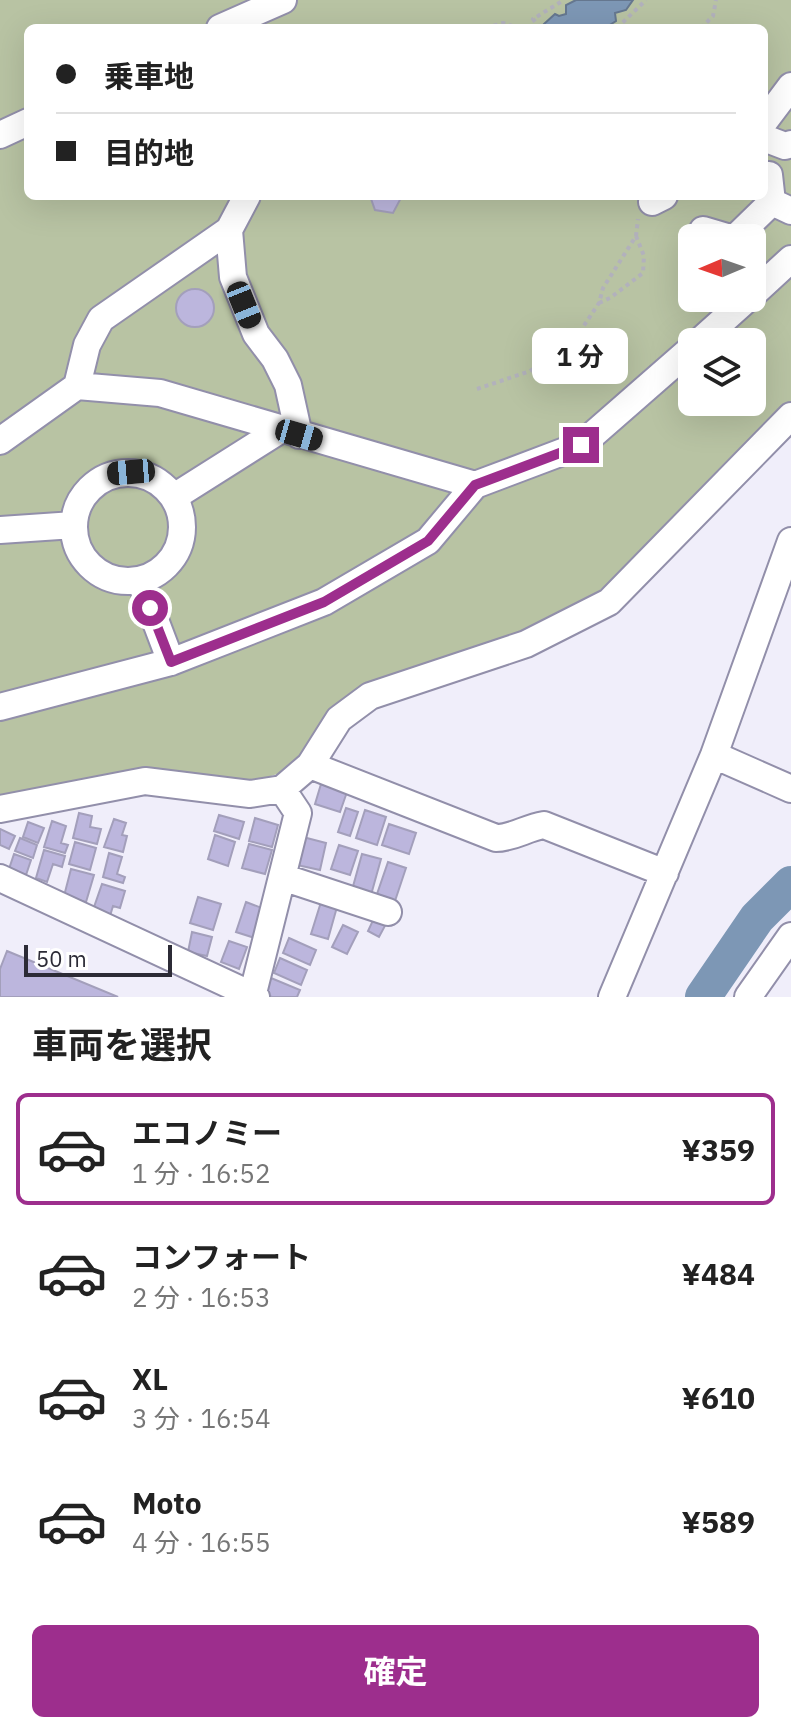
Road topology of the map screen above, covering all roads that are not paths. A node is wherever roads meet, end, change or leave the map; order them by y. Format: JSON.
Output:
{"nodes":[{"id":1,"x":283,"y":0,"type":"edge"},
{"id":2,"x":257,"y":20,"type":"edge"},
{"id":3,"x":791,"y":86,"type":"edge"},
{"id":4,"x":768,"y":117,"type":"edge"},
{"id":5,"x":24,"y":124,"type":"edge"},
{"id":6,"x":0,"y":135,"type":"edge"},
{"id":7,"x":768,"y":140,"type":"edge"},
{"id":8,"x":791,"y":144,"type":"edge"},
{"id":9,"x":769,"y":175,"type":"dead end"},
{"id":10,"x":245,"y":200,"type":"edge"},
{"id":11,"x":782,"y":207,"type":"edge"},
{"id":12,"x":755,"y":224,"type":"edge"},
{"id":13,"x":229,"y":230,"type":"junction"},
{"id":14,"x":791,"y":259,"type":"edge"},
{"id":15,"x":766,"y":281,"type":"edge"},
{"id":16,"x":732,"y":312,"type":"edge"},
{"id":17,"x":714,"y":328,"type":"edge"},
{"id":18,"x":678,"y":360,"type":"edge"},
{"id":19,"x":77,"y":386,"type":"junction"},
{"id":20,"x":791,"y":416,"type":"edge"},
{"id":21,"x":289,"y":433,"type":"junction"},
{"id":22,"x":0,"y":441,"type":"edge"},
{"id":23,"x":475,"y":485,"type":"junction"},
{"id":24,"x":174,"y":497,"type":"junction"},
{"id":25,"x":74,"y":525,"type":"junction"},
{"id":26,"x":0,"y":530,"type":"edge"},
{"id":27,"x":791,"y":541,"type":"edge"},
{"id":28,"x":140,"y":580,"type":"junction"},
{"id":29,"x":171,"y":662,"type":"junction"},
{"id":30,"x":0,"y":707,"type":"edge"},
{"id":31,"x":714,"y":755,"type":"junction"},
{"id":32,"x":310,"y":765,"type":"junction"},
{"id":33,"x":282,"y":789,"type":"junction"},
{"id":34,"x":791,"y":789,"type":"edge"},
{"id":35,"x":0,"y":809,"type":"edge"},
{"id":36,"x":665,"y":873,"type":"junction"},
{"id":37,"x":282,"y":877,"type":"junction"},
{"id":38,"x":0,"y":878,"type":"edge"},
{"id":39,"x":388,"y":912,"type":"dead end"},
{"id":40,"x":791,"y":936,"type":"edge"},
{"id":41,"x":253,"y":996,"type":"edge"},
{"id":42,"x":612,"y":997,"type":"edge"},
{"id":43,"x":748,"y":997,"type":"edge"}],
"edges":[{"from":1,"to":2,"type":"street"},
{"from":3,"to":4,"type":"street"},
{"from":5,"to":6,"type":"street"},
{"from":7,"to":8,"type":"street"},
{"from":9,"to":11,"type":"street"},
{"from":10,"to":13,"type":"street"},
{"from":11,"to":12,"type":"street"},
{"from":13,"to":19,"type":"street"},
{"from":13,"to":21,"type":"street"},
{"from":14,"to":15,"type":"street"},
{"from":16,"to":17,"type":"street"},
{"from":18,"to":23,"type":"street"},
{"from":19,"to":21,"type":"street"},
{"from":19,"to":22,"type":"street"},
{"from":20,"to":32,"type":"street"},
{"from":21,"to":23,"type":"street"},
{"from":21,"to":24,"type":"street"},
{"from":23,"to":29,"type":"street"},
{"from":24,"to":25,"type":"street"},
{"from":24,"to":28,"type":"street"},
{"from":25,"to":26,"type":"street"},
{"from":25,"to":28,"type":"street"},
{"from":27,"to":31,"type":"street"},
{"from":28,"to":29,"type":"street"},
{"from":29,"to":30,"type":"street"},
{"from":31,"to":34,"type":"street"},
{"from":31,"to":36,"type":"street"},
{"from":32,"to":33,"type":"street"},
{"from":32,"to":36,"type":"street"},
{"from":33,"to":35,"type":"street"},
{"from":33,"to":37,"type":"street"},
{"from":36,"to":42,"type":"street"},
{"from":37,"to":39,"type":"street"},
{"from":37,"to":41,"type":"street"},
{"from":38,"to":41,"type":"street"},
{"from":40,"to":43,"type":"street"}]}
